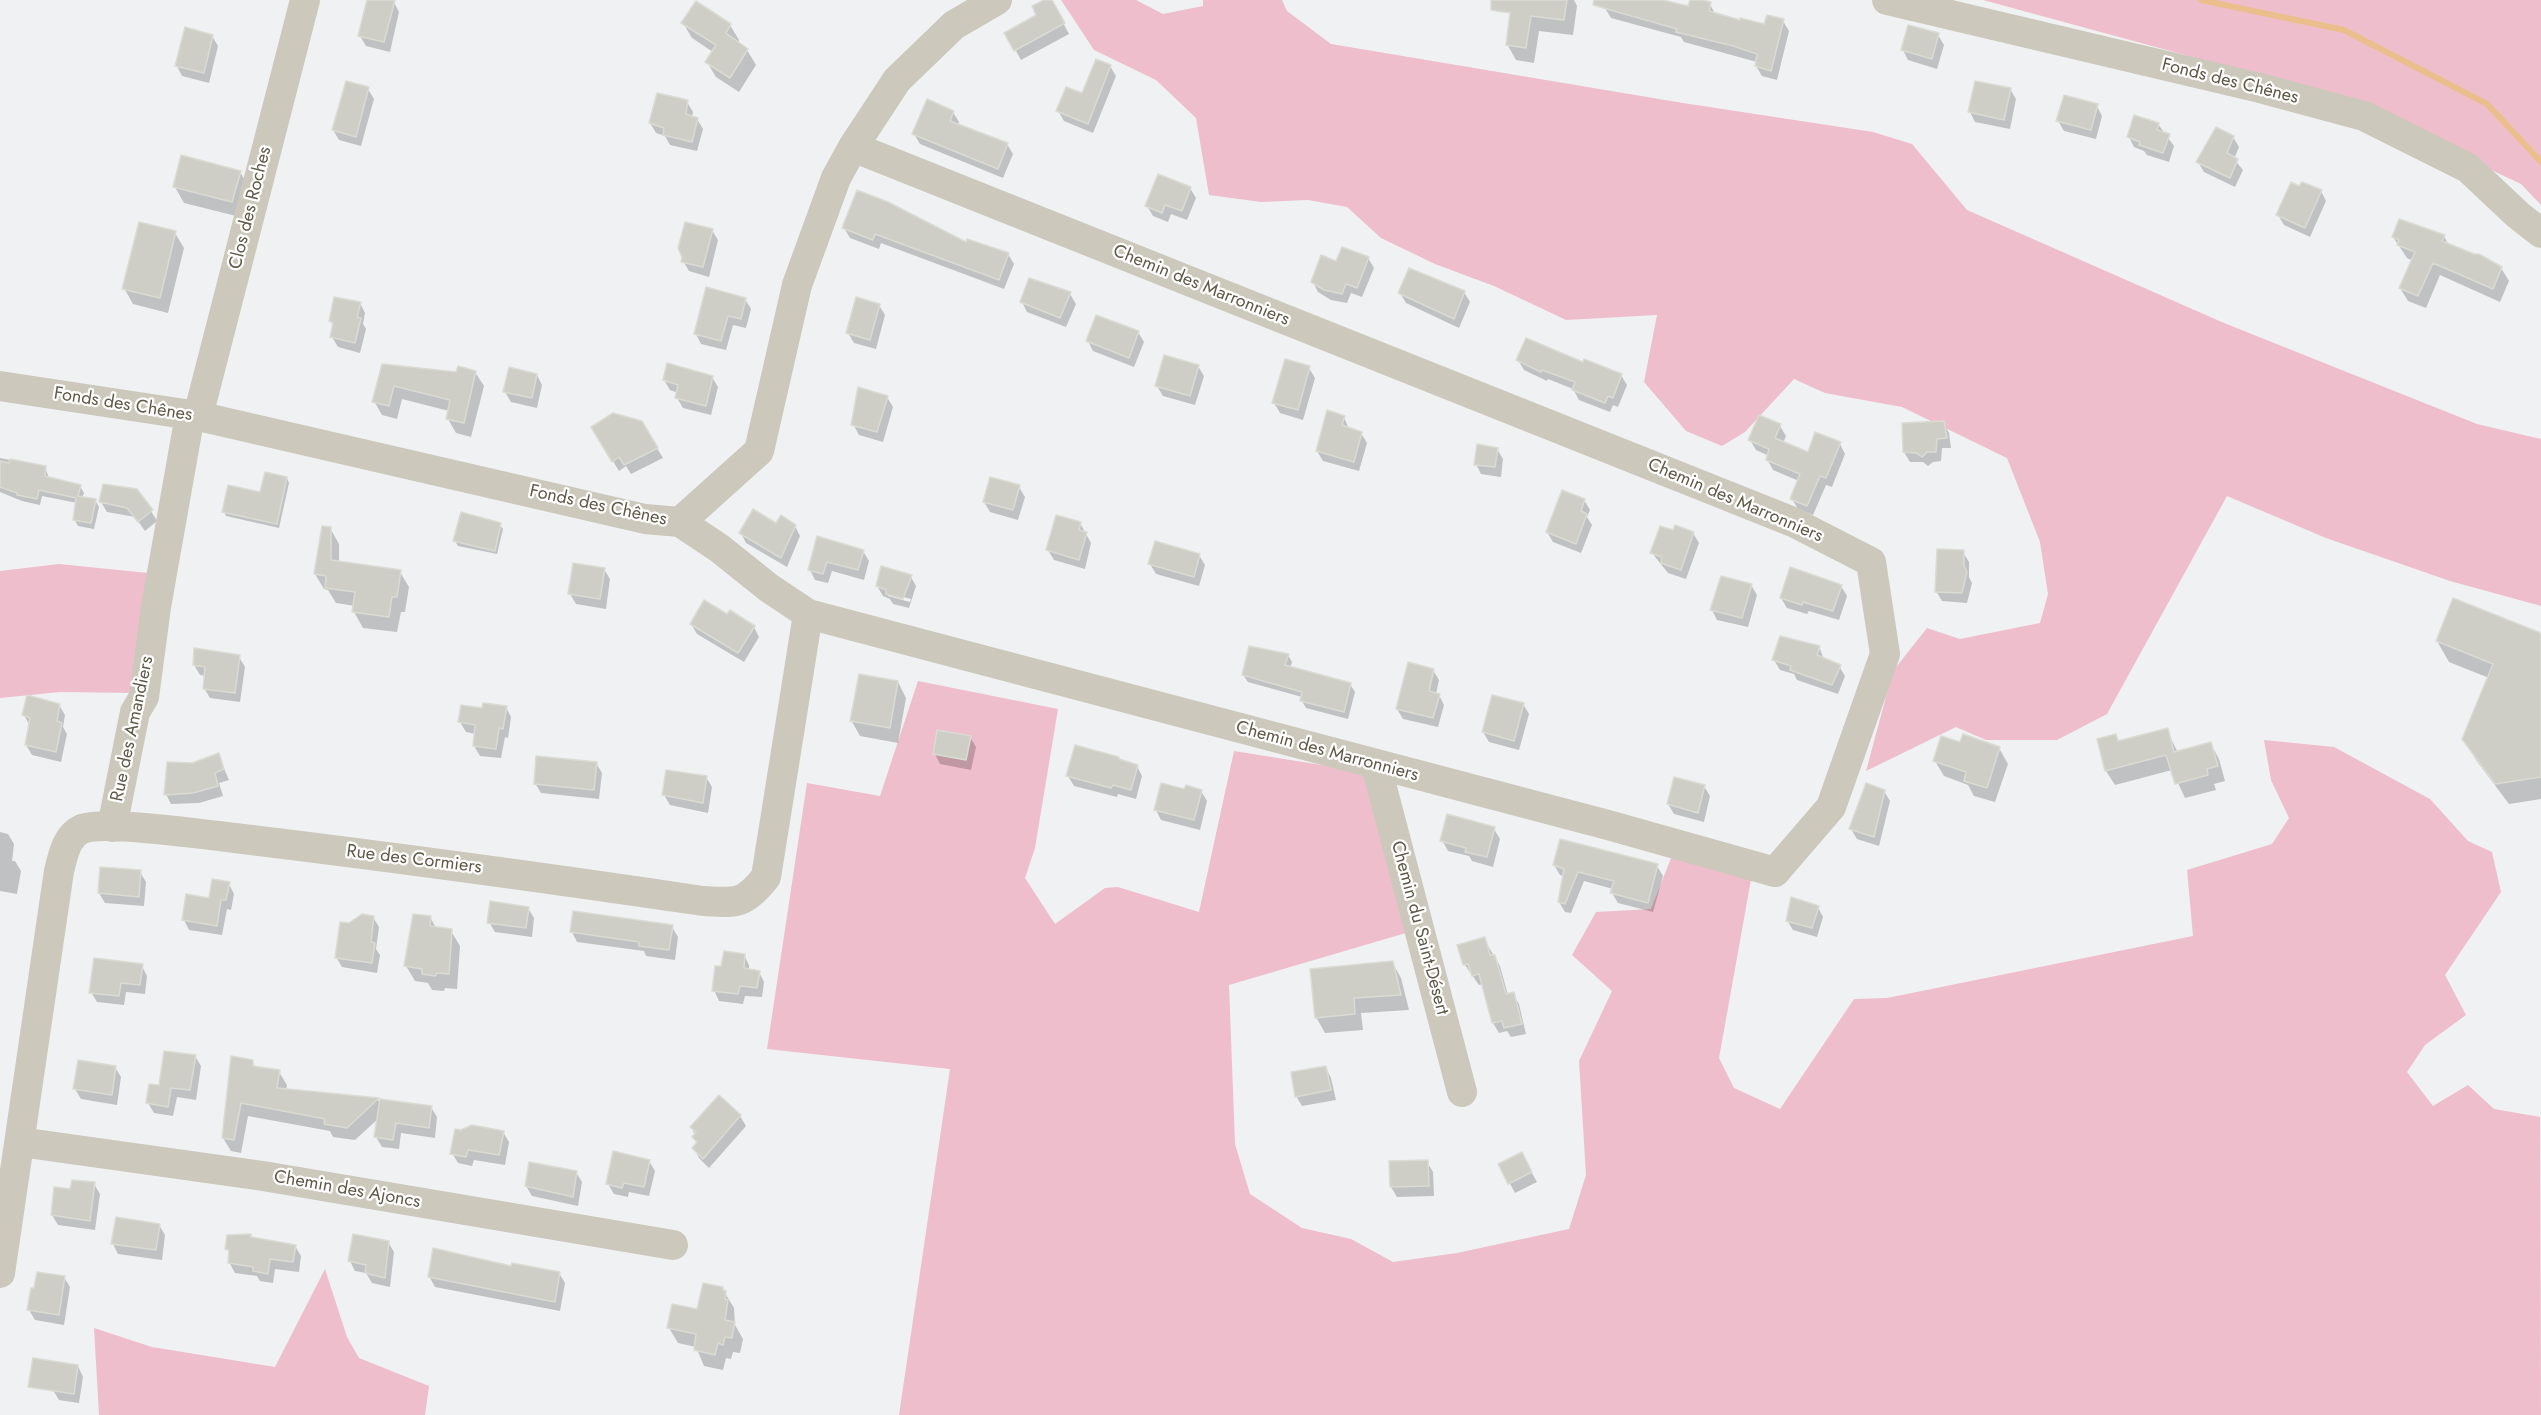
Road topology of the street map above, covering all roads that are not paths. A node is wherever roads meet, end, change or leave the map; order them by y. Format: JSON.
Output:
{"nodes":[{"id":1,"x":305,"y":0,"type":"edge"},
{"id":2,"x":997,"y":0,"type":"edge"},
{"id":3,"x":1887,"y":0,"type":"edge"},
{"id":4,"x":853,"y":147,"type":"junction"},
{"id":5,"x":2541,"y":233,"type":"edge"},
{"id":6,"x":0,"y":386,"type":"edge"},
{"id":7,"x":194,"y":416,"type":"junction"},
{"id":8,"x":680,"y":522,"type":"junction"},
{"id":9,"x":171,"y":524,"type":"joint"},
{"id":10,"x":808,"y":614,"type":"junction"},
{"id":11,"x":1376,"y":765,"type":"junction"},
{"id":12,"x":112,"y":827,"type":"junction"},
{"id":13,"x":1462,"y":1092,"type":"dead end"},
{"id":14,"x":20,"y":1142,"type":"junction"},
{"id":15,"x":673,"y":1245,"type":"dead end"},
{"id":16,"x":0,"y":1273,"type":"edge"}],
"edges":[{"from":1,"to":7,"type":"street","name":"Clos des Roches"},
{"from":2,"to":4,"type":"street","name":"Fonds des Chênes"},
{"from":3,"to":5,"type":"street","name":"Fonds des Chênes"},
{"from":4,"to":8,"type":"street","name":"Fonds des Chênes"},
{"from":4,"to":11,"type":"street","name":"Chemin des Marronniers"},
{"from":6,"to":7,"type":"street","name":"Fonds des Chênes"},
{"from":7,"to":8,"type":"street","name":"Fonds des Chênes"},
{"from":7,"to":9,"type":"street","name":"Clos des Roches"},
{"from":8,"to":10,"type":"street"},
{"from":9,"to":12,"type":"street","name":"Rue des Amandiers"},
{"from":10,"to":11,"type":"street","name":"Chemin des Marronniers"},
{"from":10,"to":12,"type":"street","name":"Rue des Cormiers"},
{"from":11,"to":13,"type":"street","name":"Chemin du Saint-Désert"},
{"from":12,"to":14,"type":"street","name":"Rue des Cormiers"},
{"from":14,"to":15,"type":"street","name":"Chemin des Ajoncs"},
{"from":14,"to":16,"type":"street","name":"Rue des Cormiers"}]}
